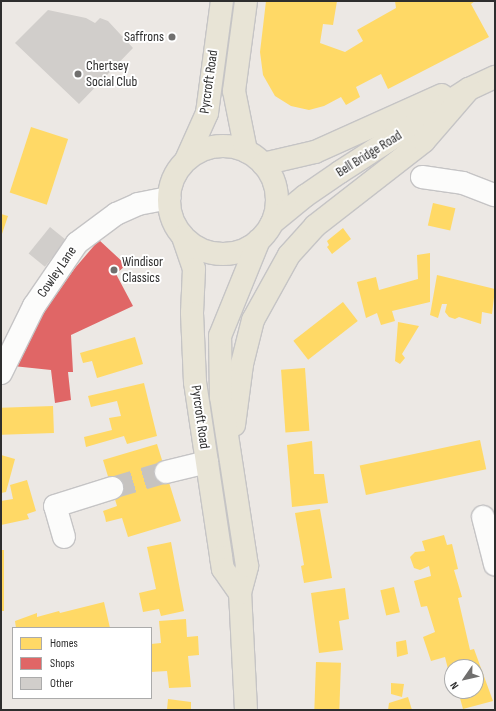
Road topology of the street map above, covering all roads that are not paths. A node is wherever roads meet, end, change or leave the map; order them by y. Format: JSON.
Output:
{"nodes":[{"id":1,"x":222,"y":1,"type":"edge"},
{"id":2,"x":246,"y":1,"type":"edge"},
{"id":3,"x":495,"y":77,"type":"edge"},
{"id":4,"x":469,"y":89,"type":"junction"},
{"id":5,"x":254,"y":157,"type":"junction"},
{"id":6,"x":186,"y":160,"type":"junction"},
{"id":7,"x":422,"y":177,"type":"dead end"},
{"id":8,"x":492,"y":189,"type":"edge"},
{"id":9,"x":169,"y":198,"type":"junction"},
{"id":10,"x":266,"y":231,"type":"junction"},
{"id":11,"x":183,"y":237,"type":"junction"},
{"id":12,"x":1,"y":373,"type":"edge"},
{"id":13,"x":231,"y":461,"type":"junction"},
{"id":14,"x":207,"y":462,"type":"junction"},
{"id":15,"x":166,"y":472,"type":"tunnel mouth"},
{"id":16,"x":112,"y":488,"type":"tunnel mouth"},
{"id":17,"x":484,"y":517,"type":"dead end"},
{"id":18,"x":64,"y":537,"type":"dead end"},
{"id":19,"x":495,"y":564,"type":"edge"},
{"id":20,"x":240,"y":593,"type":"junction"},
{"id":21,"x":246,"y":710,"type":"edge"}],
"edges":[{"from":1,"to":6,"type":"main road","name":"Pyrcroft Road"},
{"from":2,"to":5,"type":"main road","name":"Pyrcroft Road"},
{"from":3,"to":4,"type":"main road","name":"Bell Bridge Road"},
{"from":4,"to":5,"type":"main road","name":"Bell Bridge Road"},
{"from":4,"to":10,"type":"main road","name":"Bell Bridge Road"},
{"from":4,"to":13,"type":"main road"},
{"from":5,"to":6,"type":"main road"},
{"from":5,"to":10,"type":"main road"},
{"from":6,"to":9,"type":"main road"},
{"from":7,"to":8,"type":"street"},
{"from":9,"to":11,"type":"main road"},
{"from":9,"to":12,"type":"street","name":"Cowley Lane"},
{"from":10,"to":11,"type":"main road"},
{"from":10,"to":13,"type":"main road","name":"Pyrcroft Road"},
{"from":11,"to":14,"type":"main road","name":"Pyrcroft Road"},
{"from":13,"to":20,"type":"main road","name":"Pyrcroft Road"},
{"from":14,"to":15,"type":"street"},
{"from":14,"to":20,"type":"main road","name":"Pyrcroft Road"},
{"from":16,"to":18,"type":"street"},
{"from":17,"to":19,"type":"street"},
{"from":20,"to":21,"type":"main road","name":"Pyrcroft Road"}]}
